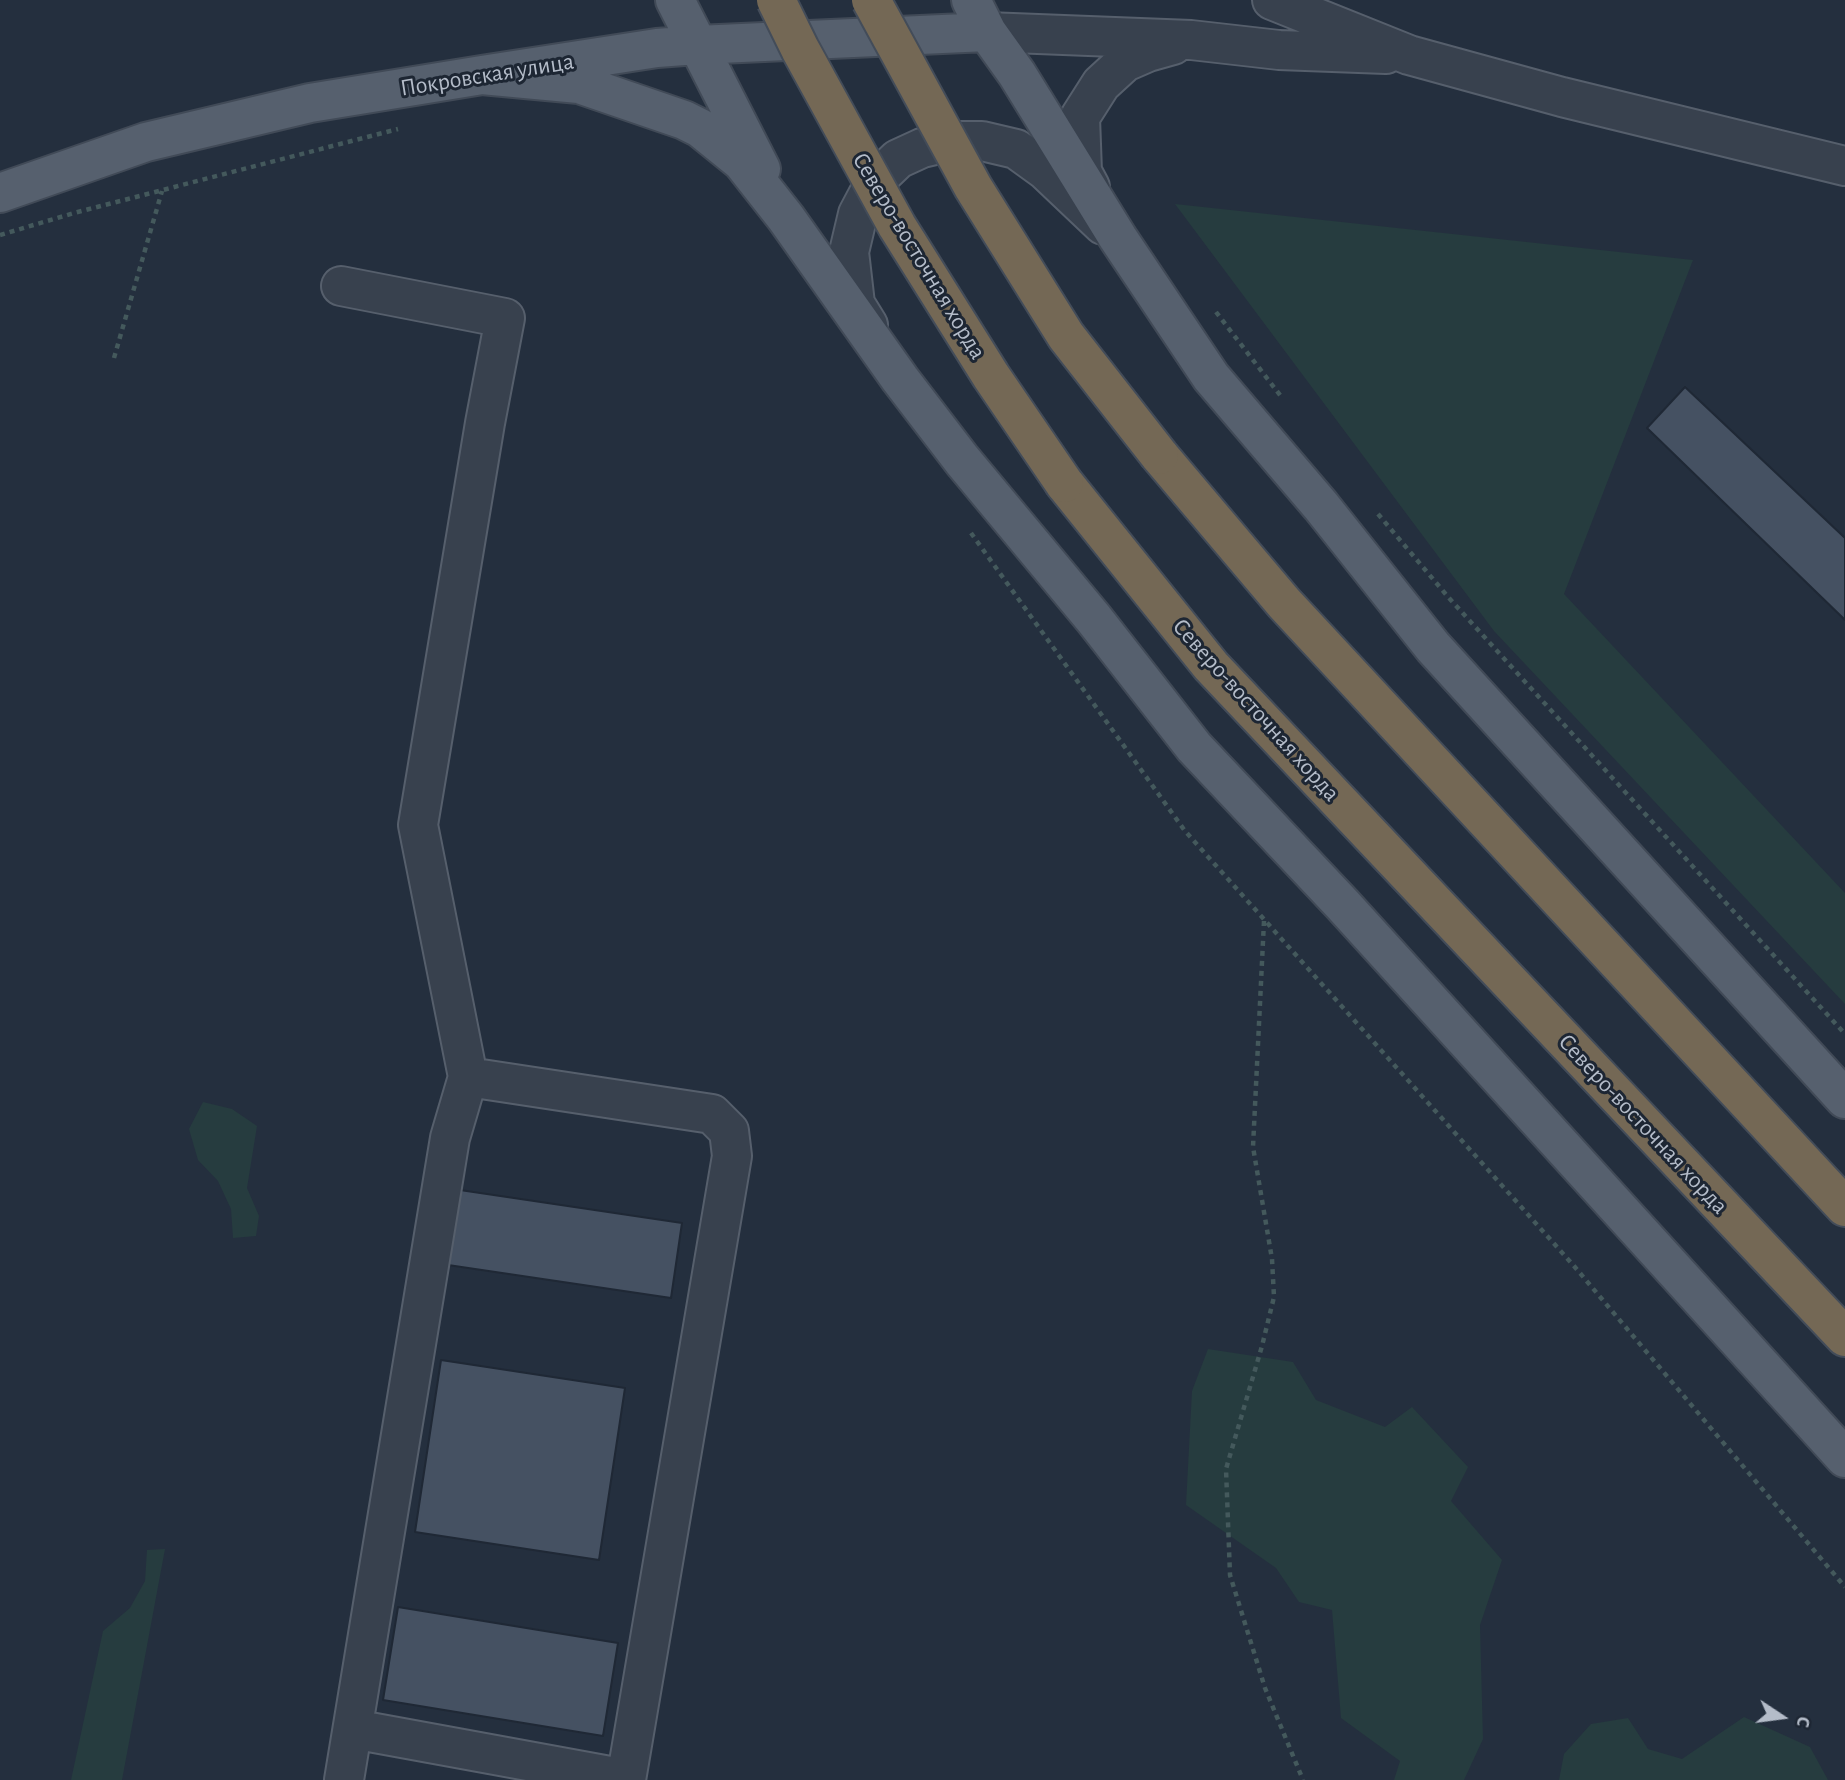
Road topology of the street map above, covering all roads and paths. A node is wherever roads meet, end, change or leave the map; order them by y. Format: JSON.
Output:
{"nodes":[{"id":1,"x":675,"y":0,"type":"edge"},
{"id":2,"x":776,"y":0,"type":"edge"},
{"id":3,"x":871,"y":0,"type":"edge"},
{"id":4,"x":1272,"y":0,"type":"edge"},
{"id":5,"x":979,"y":16,"type":"edge"},
{"id":6,"x":1191,"y":40,"type":"junction"},
{"id":7,"x":697,"y":45,"type":"junction"},
{"id":8,"x":1409,"y":55,"type":"junction"},
{"id":9,"x":482,"y":75,"type":"junction"},
{"id":10,"x":411,"y":126,"type":"dead end"},
{"id":11,"x":1845,"y":166,"type":"edge"},
{"id":12,"x":163,"y":190,"type":"junction"},
{"id":13,"x":0,"y":193,"type":"edge"},
{"id":14,"x":786,"y":218,"type":"junction"},
{"id":15,"x":0,"y":235,"type":"edge"},
{"id":16,"x":1118,"y":238,"type":"junction"},
{"id":17,"x":341,"y":286,"type":"dead end"},
{"id":18,"x":1214,"y":310,"type":"dead end"},
{"id":19,"x":114,"y":358,"type":"dead end"},
{"id":20,"x":900,"y":379,"type":"junction"},
{"id":21,"x":1284,"y":401,"type":"dead end"},
{"id":22,"x":1371,"y":505,"type":"dead end"},
{"id":23,"x":966,"y":526,"type":"dead end"},
{"id":24,"x":1265,"y":920,"type":"junction"},
{"id":25,"x":1845,"y":1034,"type":"edge"},
{"id":26,"x":468,"y":1077,"type":"junction"},
{"id":27,"x":1845,"y":1098,"type":"edge"},
{"id":28,"x":1845,"y":1207,"type":"edge"},
{"id":29,"x":1845,"y":1337,"type":"edge"},
{"id":30,"x":1845,"y":1458,"type":"edge"},
{"id":31,"x":1845,"y":1587,"type":"edge"},
{"id":32,"x":353,"y":1729,"type":"junction"},
{"id":33,"x":626,"y":1779,"type":"edge"},
{"id":34,"x":344,"y":1780,"type":"edge"},
{"id":35,"x":1303,"y":1780,"type":"edge"}],
"edges":[{"from":1,"to":7,"type":"main road"},
{"from":2,"to":29,"type":"highway","name":"Северо-восточная хорда","bridge":true},
{"from":3,"to":28,"type":"highway","bridge":true},
{"from":4,"to":8,"type":"street"},
{"from":5,"to":6,"type":"street"},
{"from":5,"to":7,"type":"main road","name":"Покровская улица"},
{"from":5,"to":16,"type":"main road"},
{"from":6,"to":8,"type":"street"},
{"from":6,"to":16,"type":"street"},
{"from":7,"to":9,"type":"main road","name":"Покровская улица"},
{"from":7,"to":14,"type":"main road"},
{"from":8,"to":11,"type":"street"},
{"from":9,"to":13,"type":"main road","name":"Покровская улица"},
{"from":9,"to":14,"type":"main road"},
{"from":10,"to":12,"type":"path"},
{"from":12,"to":15,"type":"path"},
{"from":12,"to":19,"type":"path"},
{"from":14,"to":20,"type":"main road"},
{"from":16,"to":20,"type":"street"},
{"from":16,"to":27,"type":"main road"},
{"from":17,"to":26,"type":"street"},
{"from":18,"to":21,"type":"path"},
{"from":20,"to":30,"type":"main road"},
{"from":22,"to":25,"type":"path"},
{"from":23,"to":24,"type":"path"},
{"from":24,"to":31,"type":"path"},
{"from":24,"to":35,"type":"path"},
{"from":26,"to":32,"type":"street"},
{"from":26,"to":33,"type":"street"},
{"from":32,"to":33,"type":"street"},
{"from":32,"to":34,"type":"street"}]}
